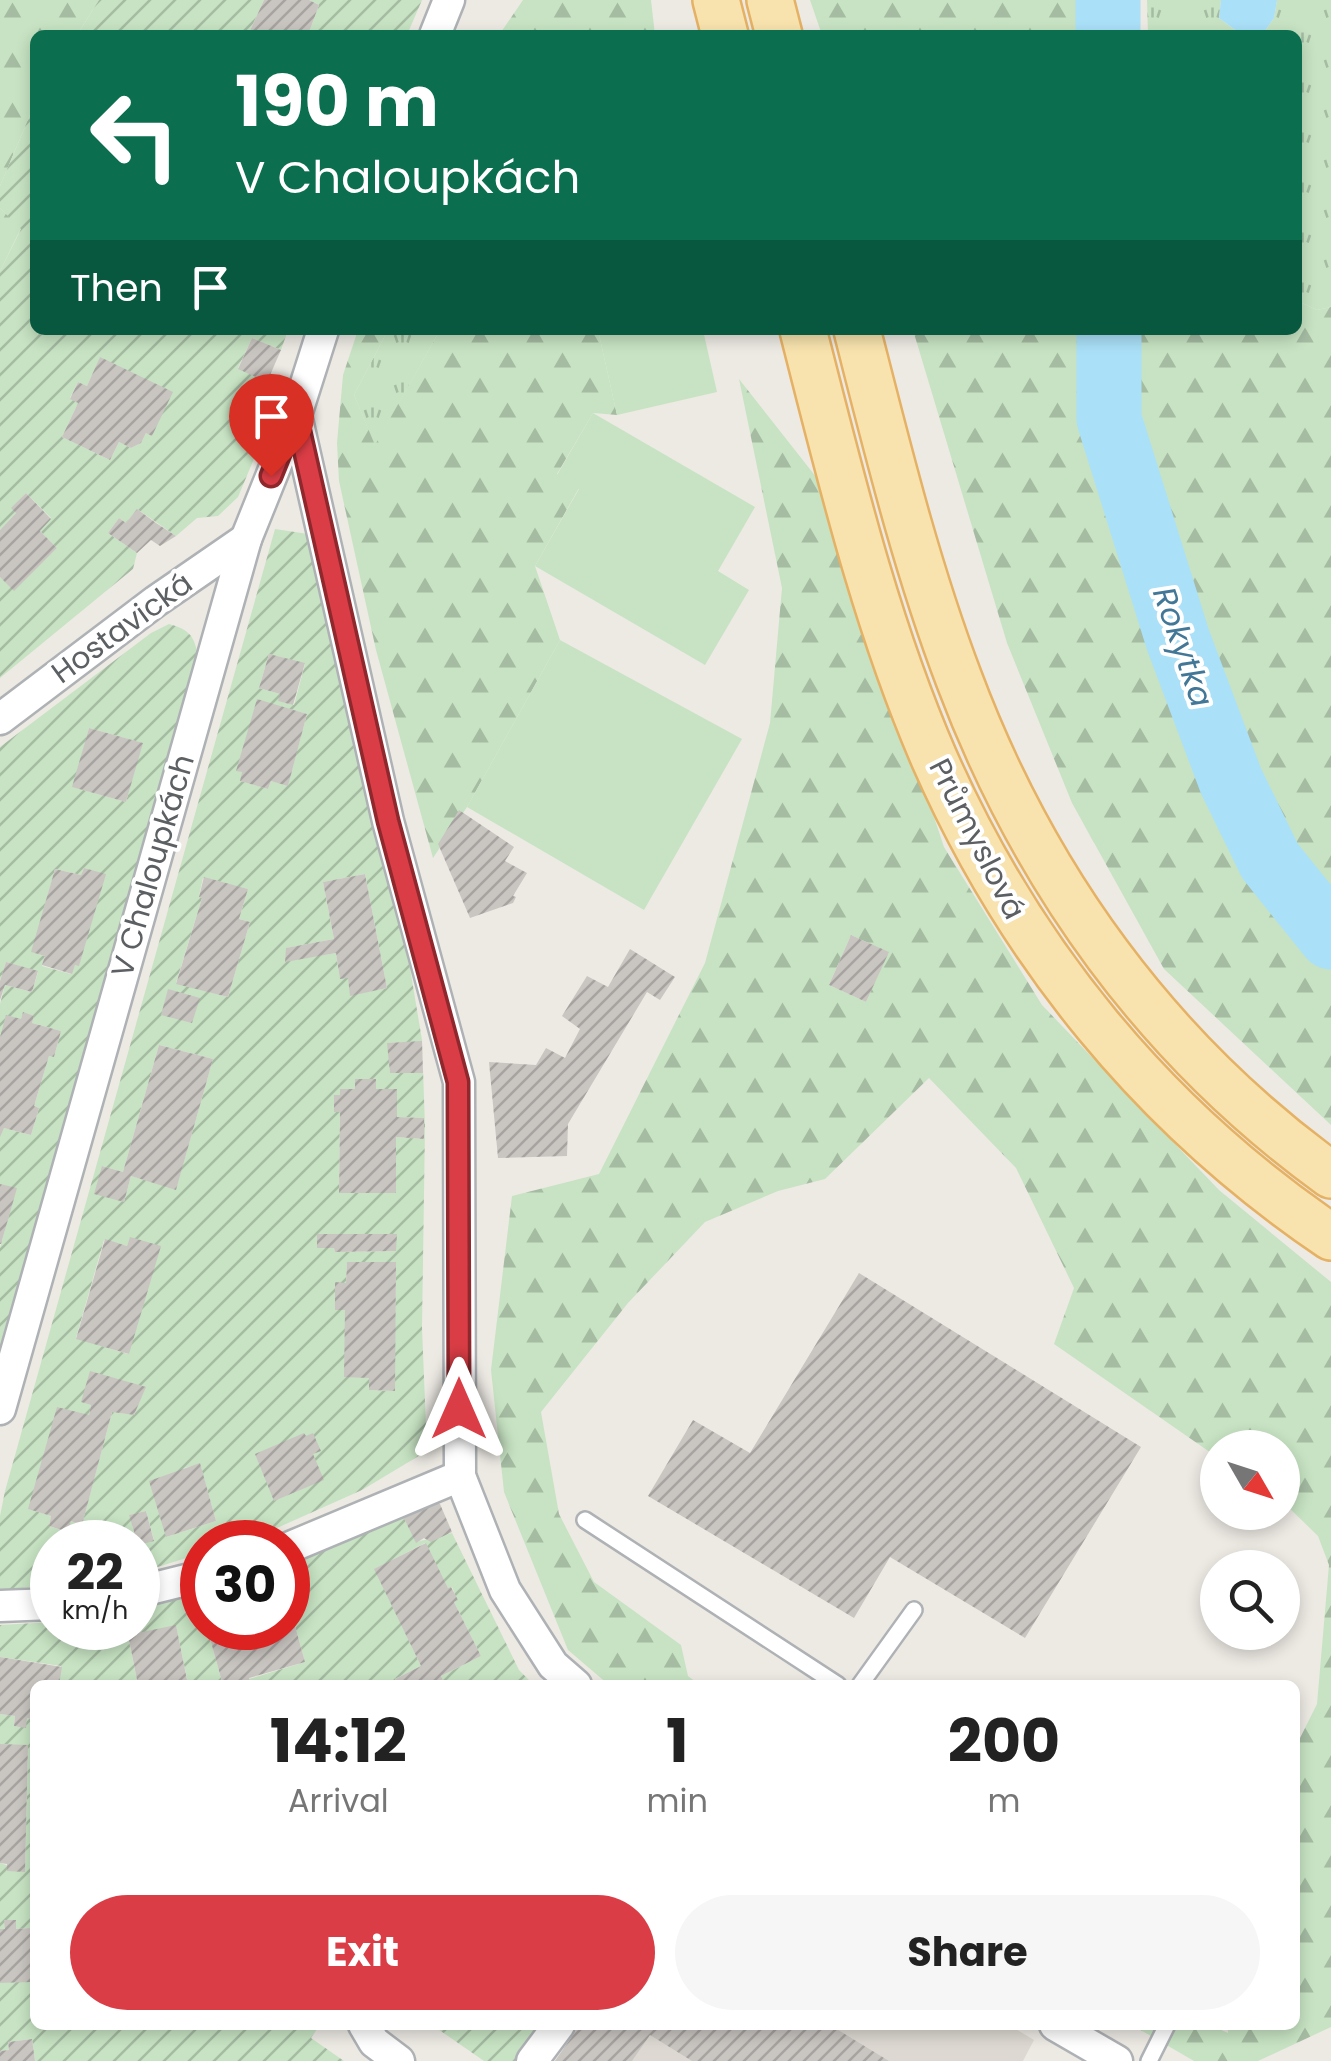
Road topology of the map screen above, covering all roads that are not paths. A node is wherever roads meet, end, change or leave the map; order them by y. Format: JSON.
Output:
{"nodes":[{"id":1,"x":449,"y":0,"type":"edge"},
{"id":2,"x":716,"y":0,"type":"edge"},
{"id":3,"x":770,"y":0,"type":"edge"},
{"id":4,"x":437,"y":30,"type":"edge"},
{"id":5,"x":725,"y":30,"type":"edge"},
{"id":6,"x":778,"y":30,"type":"edge"},
{"id":7,"x":321,"y":335,"type":"edge"},
{"id":8,"x":804,"y":335,"type":"edge"},
{"id":9,"x":857,"y":335,"type":"edge"},
{"id":10,"x":296,"y":414,"type":"junction"},
{"id":11,"x":246,"y":538,"type":"junction"},
{"id":12,"x":0,"y":719,"type":"edge"},
{"id":13,"x":1331,"y":1175,"type":"edge"},
{"id":14,"x":1331,"y":1237,"type":"edge"},
{"id":15,"x":0,"y":1409,"type":"edge"},
{"id":16,"x":460,"y":1476,"type":"junction"},
{"id":17,"x":585,"y":1520,"type":"dead end"},
{"id":18,"x":310,"y":1539,"type":"edge"},
{"id":19,"x":30,"y":1605,"type":"edge"},
{"id":20,"x":0,"y":1606,"type":"edge"},
{"id":21,"x":914,"y":1610,"type":"dead end"},
{"id":22,"x":570,"y":1680,"type":"edge"},
{"id":23,"x":830,"y":1680,"type":"edge"},
{"id":24,"x":864,"y":1680,"type":"edge"},
{"id":25,"x":367,"y":2030,"type":"edge"},
{"id":26,"x":555,"y":2030,"type":"edge"},
{"id":27,"x":1064,"y":2030,"type":"edge"},
{"id":28,"x":1164,"y":2030,"type":"edge"},
{"id":29,"x":399,"y":2061,"type":"edge"},
{"id":30,"x":532,"y":2061,"type":"edge"},
{"id":31,"x":1117,"y":2061,"type":"edge"},
{"id":32,"x":1149,"y":2061,"type":"edge"}],
"edges":[{"from":1,"to":4,"type":"street"},
{"from":2,"to":5,"type":"main road"},
{"from":3,"to":6,"type":"main road"},
{"from":7,"to":10,"type":"street","name":"V Chaloupkách"},
{"from":8,"to":14,"type":"main road","name":"Průmyslová"},
{"from":9,"to":13,"type":"main road","name":"Průmyslová"},
{"from":10,"to":11,"type":"street","name":"V Chaloupkách"},
{"from":10,"to":16,"type":"street"},
{"from":11,"to":12,"type":"street","name":"Hostavická"},
{"from":11,"to":15,"type":"street","name":"V Chaloupkách"},
{"from":16,"to":18,"type":"street"},
{"from":16,"to":22,"type":"street"},
{"from":17,"to":23,"type":"lane"},
{"from":19,"to":20,"type":"street"},
{"from":21,"to":24,"type":"lane"},
{"from":25,"to":29,"type":"street"},
{"from":26,"to":30,"type":"street"},
{"from":27,"to":31,"type":"street"},
{"from":28,"to":32,"type":"lane"}]}
